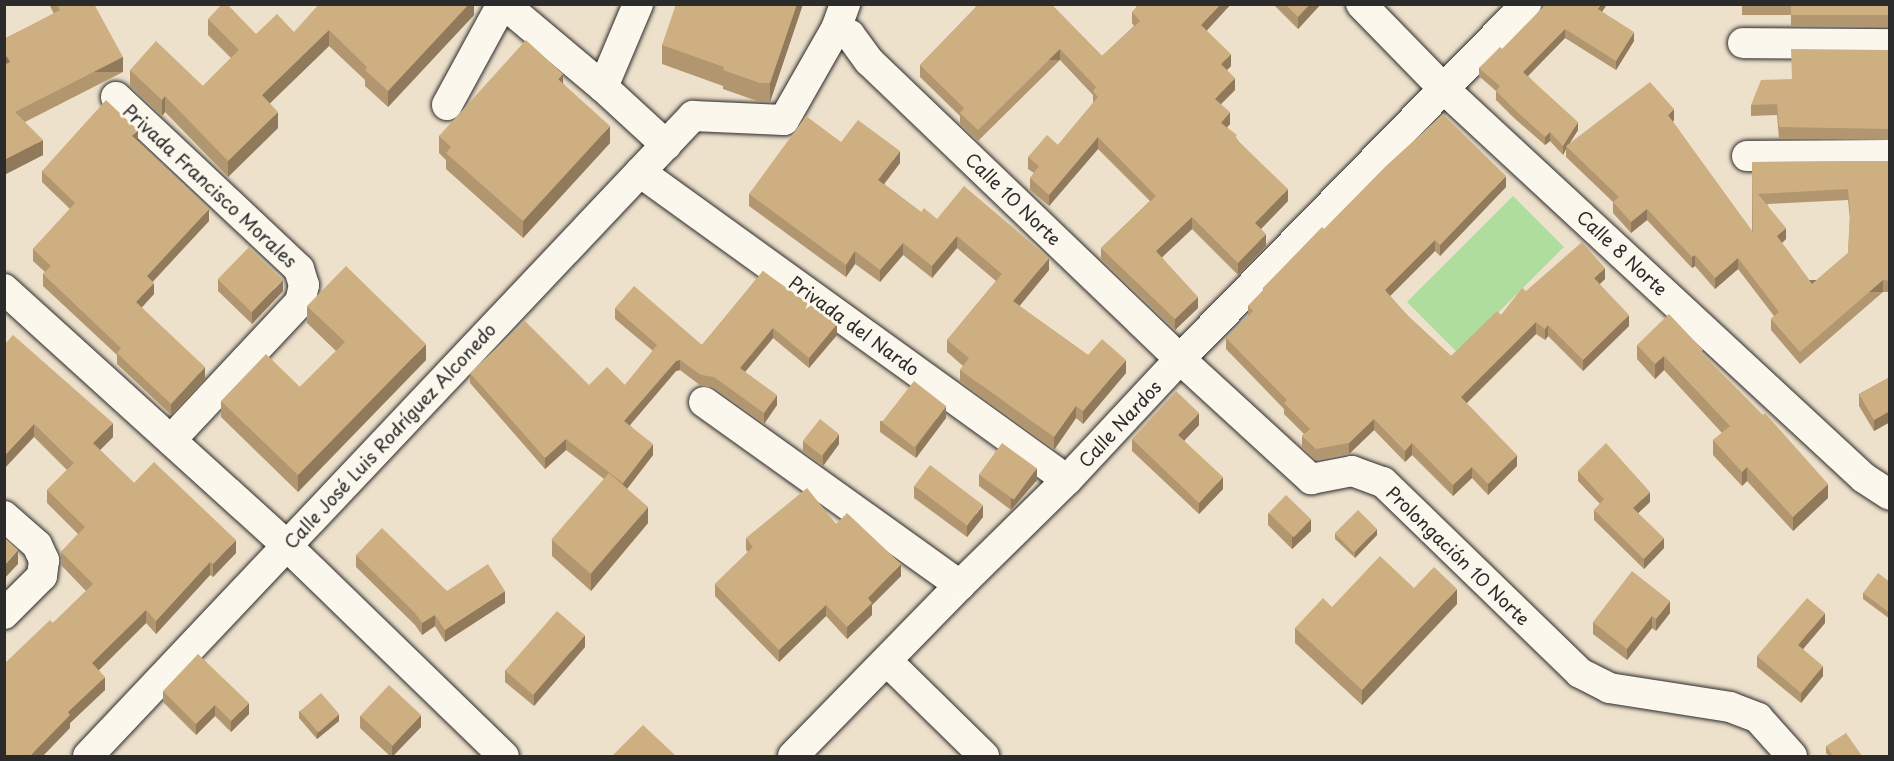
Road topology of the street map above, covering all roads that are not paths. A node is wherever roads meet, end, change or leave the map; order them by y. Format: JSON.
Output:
{"nodes":[{"id":1,"x":503,"y":4,"type":"edge"},
{"id":2,"x":638,"y":4,"type":"edge"},
{"id":3,"x":859,"y":4,"type":"edge"},
{"id":4,"x":1361,"y":4,"type":"edge"},
{"id":5,"x":1526,"y":4,"type":"edge"},
{"id":6,"x":844,"y":23,"type":"edge"},
{"id":7,"x":1743,"y":43,"type":"dead end"},
{"id":8,"x":1890,"y":44,"type":"edge"},
{"id":9,"x":603,"y":87,"type":"junction"},
{"id":10,"x":1444,"y":89,"type":"junction"},
{"id":11,"x":116,"y":97,"type":"dead end"},
{"id":12,"x":447,"y":105,"type":"dead end"},
{"id":13,"x":666,"y":145,"type":"junction"},
{"id":14,"x":1890,"y":155,"type":"edge"},
{"id":15,"x":1747,"y":156,"type":"dead end"},
{"id":16,"x":640,"y":172,"type":"junction"},
{"id":17,"x":4,"y":289,"type":"edge"},
{"id":18,"x":1180,"y":359,"type":"junction"},
{"id":19,"x":704,"y":402,"type":"dead end"},
{"id":20,"x":171,"y":440,"type":"junction"},
{"id":21,"x":1067,"y":480,"type":"junction"},
{"id":22,"x":1890,"y":495,"type":"edge"},
{"id":23,"x":4,"y":516,"type":"edge"},
{"id":24,"x":287,"y":546,"type":"junction"},
{"id":25,"x":960,"y":585,"type":"junction"},
{"id":26,"x":4,"y":614,"type":"edge"},
{"id":27,"x":887,"y":661,"type":"junction"},
{"id":28,"x":88,"y":756,"type":"edge"},
{"id":29,"x":504,"y":756,"type":"edge"},
{"id":30,"x":793,"y":756,"type":"edge"},
{"id":31,"x":984,"y":756,"type":"edge"},
{"id":32,"x":1792,"y":756,"type":"edge"}],
"edges":[{"from":1,"to":9,"type":"street"},
{"from":1,"to":12,"type":"street"},
{"from":2,"to":9,"type":"street"},
{"from":3,"to":6,"type":"street"},
{"from":4,"to":10,"type":"street","name":"Calle 8 Norte"},
{"from":5,"to":10,"type":"street","name":"Calle Nardos"},
{"from":6,"to":13,"type":"street","name":"Calle José Luis Rodríguez Alconedo"},
{"from":6,"to":18,"type":"street","name":"Calle 10 Norte"},
{"from":7,"to":8,"type":"street"},
{"from":9,"to":13,"type":"street"},
{"from":10,"to":18,"type":"street","name":"Calle Nardos"},
{"from":10,"to":22,"type":"street","name":"Calle 8 Norte"},
{"from":11,"to":20,"type":"street","name":"Privada Francisco Morales"},
{"from":13,"to":16,"type":"street","name":"Calle José Luis Rodríguez Alconedo"},
{"from":14,"to":15,"type":"street"},
{"from":16,"to":21,"type":"street","name":"Privada del Nardo"},
{"from":16,"to":24,"type":"street","name":"Calle José Luis Rodríguez Alconedo"},
{"from":17,"to":20,"type":"street"},
{"from":18,"to":21,"type":"street","name":"Calle Nardos"},
{"from":18,"to":32,"type":"street","name":"Prolongación 10 Norte"},
{"from":19,"to":25,"type":"street"},
{"from":20,"to":24,"type":"street"},
{"from":21,"to":25,"type":"street","name":"Calle Nardos"},
{"from":23,"to":26,"type":"street"},
{"from":24,"to":28,"type":"street","name":"Calle José Luis Rodríguez Alconedo"},
{"from":24,"to":29,"type":"street"},
{"from":25,"to":27,"type":"street","name":"Calle Nardos"},
{"from":27,"to":30,"type":"street","name":"Calle Nardos"},
{"from":27,"to":31,"type":"street"}]}
